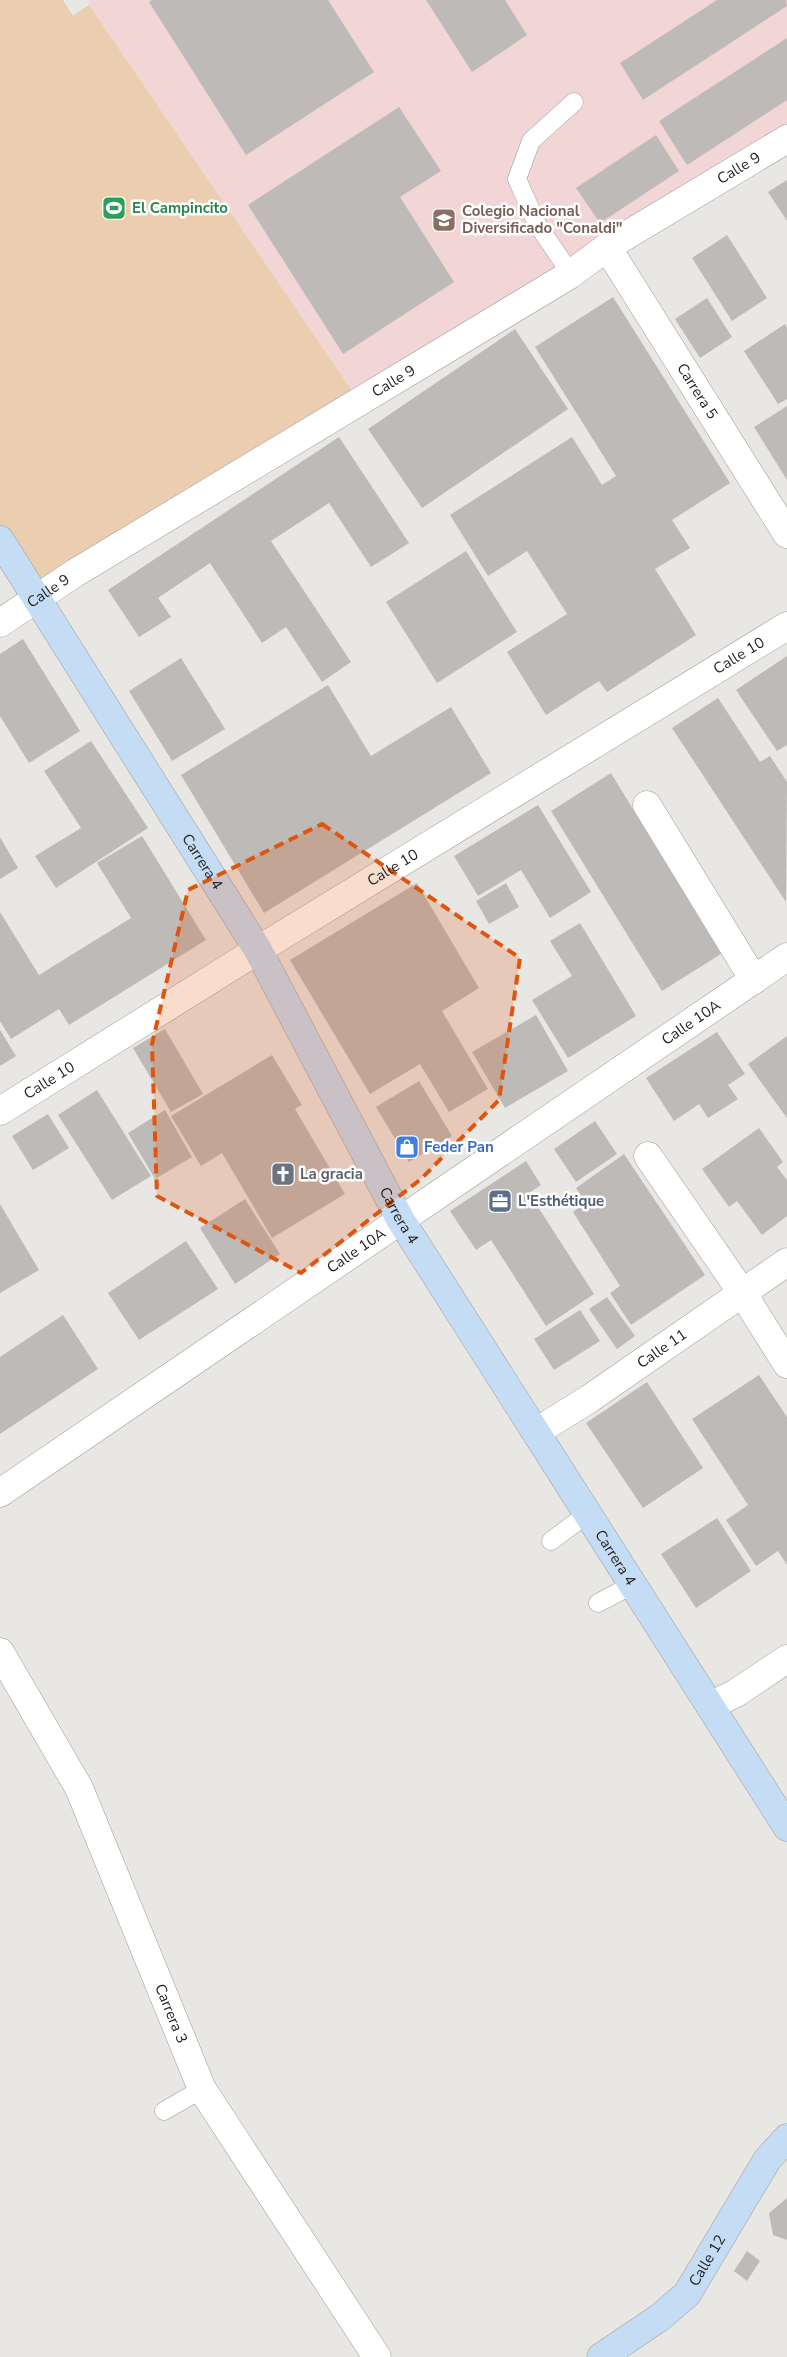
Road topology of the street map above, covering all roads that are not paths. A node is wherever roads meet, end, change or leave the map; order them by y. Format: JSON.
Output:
{"nodes":[{"id":1,"x":574,"y":102,"type":"dead end"},
{"id":2,"x":787,"y":139,"type":"edge"},
{"id":3,"x":608,"y":246,"type":"junction"},
{"id":4,"x":571,"y":274,"type":"junction"},
{"id":5,"x":787,"y":534,"type":"edge"},
{"id":6,"x":0,"y":540,"type":"edge"},
{"id":7,"x":37,"y":599,"type":"junction"},
{"id":8,"x":0,"y":623,"type":"edge"},
{"id":9,"x":787,"y":626,"type":"edge"},
{"id":10,"x":647,"y":805,"type":"dead end"},
{"id":11,"x":258,"y":950,"type":"junction"},
{"id":12,"x":787,"y":957,"type":"edge"},
{"id":13,"x":754,"y":980,"type":"junction"},
{"id":14,"x":0,"y":1111,"type":"edge"},
{"id":15,"x":648,"y":1156,"type":"dead end"},
{"id":16,"x":400,"y":1219,"type":"junction"},
{"id":17,"x":787,"y":1262,"type":"edge"},
{"id":18,"x":743,"y":1294,"type":"junction"},
{"id":19,"x":787,"y":1364,"type":"edge"},
{"id":20,"x":536,"y":1432,"type":"junction"},
{"id":21,"x":0,"y":1493,"type":"edge"},
{"id":22,"x":587,"y":1514,"type":"junction"},
{"id":23,"x":551,"y":1541,"type":"dead end"},
{"id":24,"x":632,"y":1585,"type":"junction"},
{"id":25,"x":598,"y":1603,"type":"dead end"},
{"id":26,"x":0,"y":1652,"type":"edge"},
{"id":27,"x":787,"y":1659,"type":"edge"},
{"id":28,"x":710,"y":1706,"type":"junction"},
{"id":29,"x":787,"y":1827,"type":"edge"},
{"id":30,"x":202,"y":2089,"type":"junction"},
{"id":31,"x":164,"y":2111,"type":"dead end"},
{"id":32,"x":787,"y":2138,"type":"edge"},
{"id":33,"x":377,"y":2357,"type":"edge"},
{"id":34,"x":601,"y":2357,"type":"edge"}],
"edges":[{"from":1,"to":4,"type":"lane"},
{"from":2,"to":3,"type":"street","name":"Calle 9"},
{"from":3,"to":4,"type":"street","name":"Calle 9"},
{"from":3,"to":5,"type":"street","name":"Carrera 5"},
{"from":4,"to":7,"type":"street","name":"Calle 9"},
{"from":6,"to":7,"type":"street","name":"Carrera 4"},
{"from":7,"to":8,"type":"street","name":"Calle 9"},
{"from":7,"to":11,"type":"street","name":"Carrera 4"},
{"from":9,"to":11,"type":"street","name":"Calle 10"},
{"from":10,"to":13,"type":"street"},
{"from":11,"to":14,"type":"street","name":"Calle 10"},
{"from":11,"to":16,"type":"street","name":"Carrera 4"},
{"from":12,"to":13,"type":"street","name":"Calle 10A"},
{"from":13,"to":16,"type":"street","name":"Calle 10A"},
{"from":15,"to":18,"type":"street"},
{"from":16,"to":20,"type":"street","name":"Carrera 4"},
{"from":16,"to":21,"type":"street","name":"Calle 10A"},
{"from":17,"to":18,"type":"street","name":"Calle 11"},
{"from":18,"to":19,"type":"street"},
{"from":18,"to":20,"type":"street","name":"Calle 11"},
{"from":20,"to":22,"type":"street","name":"Carrera 4"},
{"from":22,"to":23,"type":"lane"},
{"from":22,"to":24,"type":"street","name":"Carrera 4"},
{"from":24,"to":25,"type":"lane"},
{"from":24,"to":28,"type":"street","name":"Carrera 4"},
{"from":26,"to":30,"type":"street","name":"Carrera 3"},
{"from":27,"to":28,"type":"street"},
{"from":28,"to":29,"type":"street","name":"Carrera 4"},
{"from":30,"to":31,"type":"lane"},
{"from":30,"to":33,"type":"street","name":"Carrera 3"},
{"from":32,"to":34,"type":"street","name":"Calle 12"}]}
